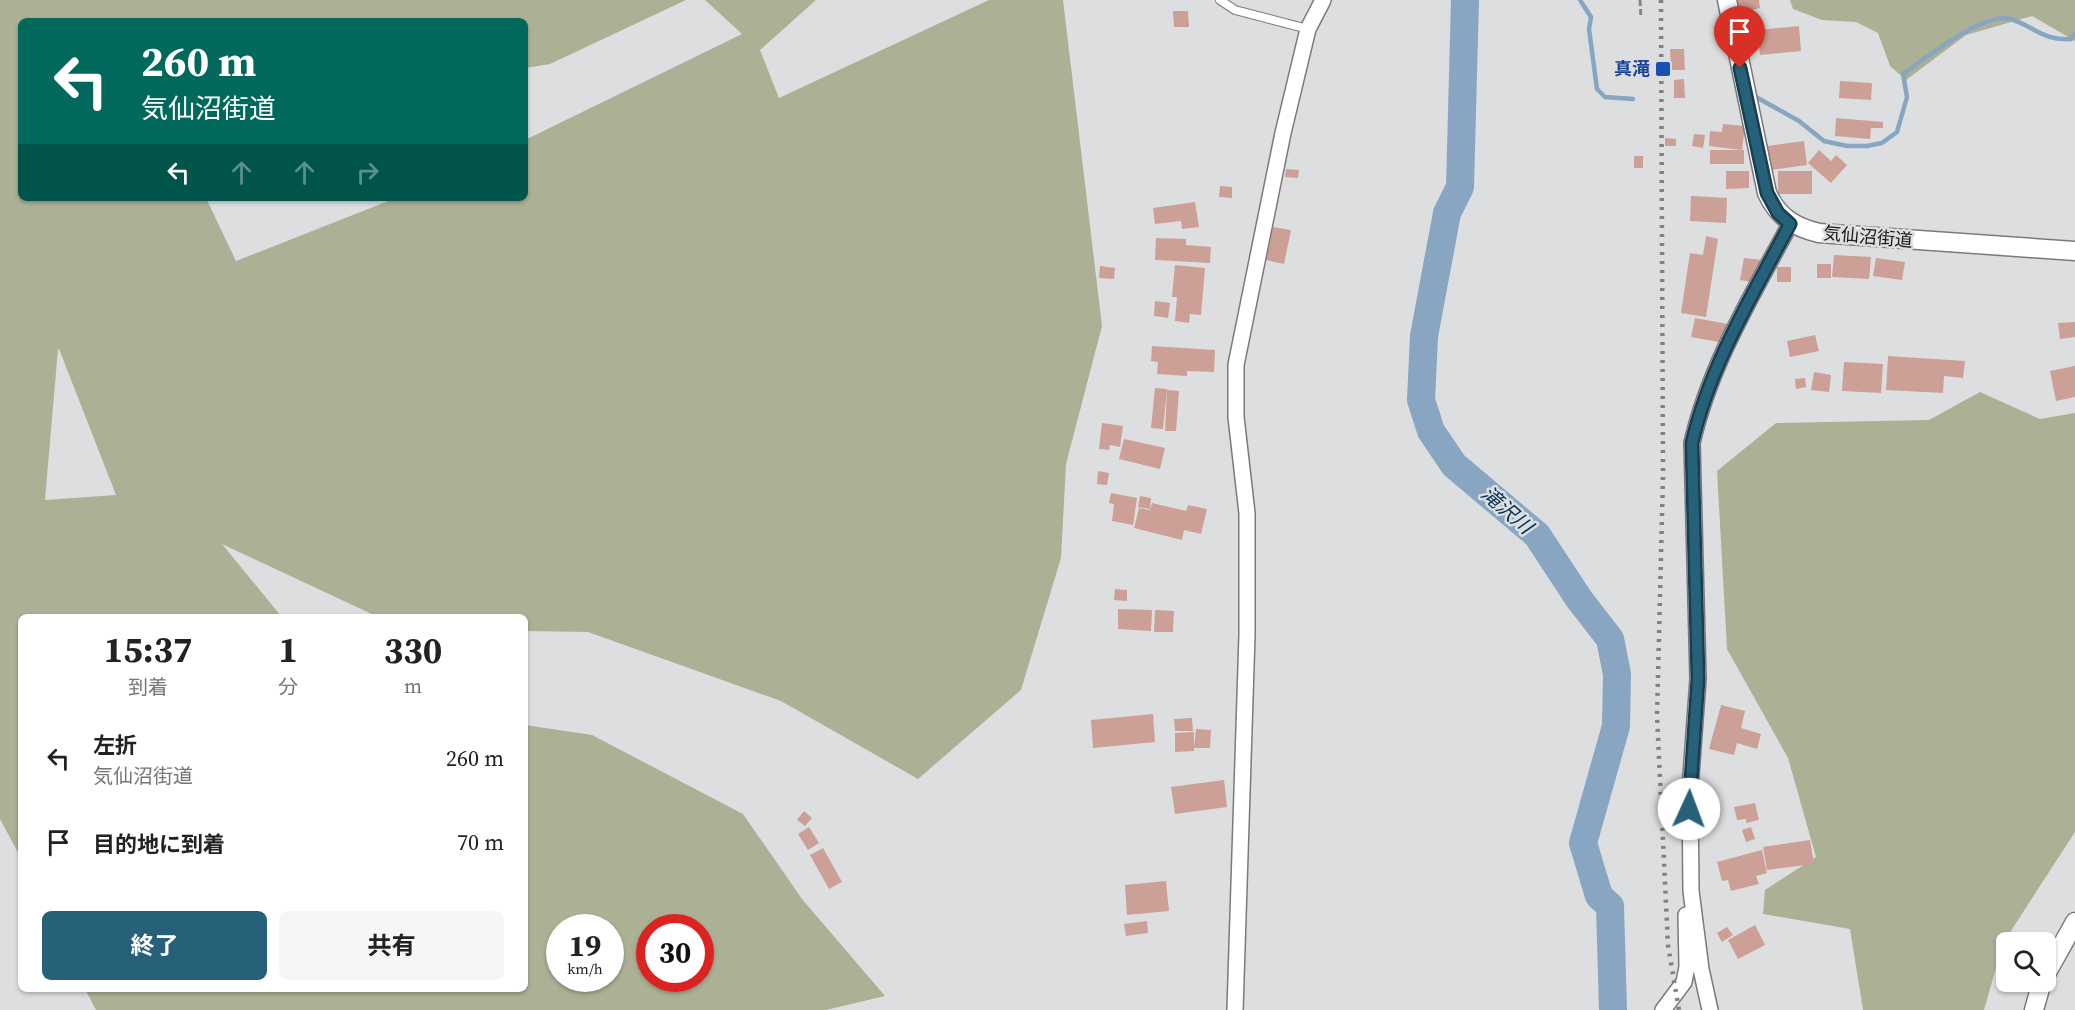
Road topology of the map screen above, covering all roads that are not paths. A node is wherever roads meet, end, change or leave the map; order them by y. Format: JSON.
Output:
{"nodes":[{"id":1,"x":1220,"y":0,"type":"edge"},
{"id":2,"x":1323,"y":0,"type":"edge"},
{"id":3,"x":1727,"y":0,"type":"edge"},
{"id":4,"x":1308,"y":29,"type":"junction"},
{"id":5,"x":1790,"y":224,"type":"junction"},
{"id":6,"x":2075,"y":251,"type":"edge"},
{"id":7,"x":1691,"y":891,"type":"junction"},
{"id":8,"x":2075,"y":922,"type":"edge"},
{"id":9,"x":2056,"y":956,"type":"edge"},
{"id":10,"x":2039,"y":992,"type":"edge"},
{"id":11,"x":1235,"y":1010,"type":"edge"},
{"id":12,"x":1663,"y":1010,"type":"edge"},
{"id":13,"x":1710,"y":1010,"type":"edge"},
{"id":14,"x":2034,"y":1010,"type":"edge"}],
"edges":[{"from":1,"to":4,"type":"lane"},
{"from":2,"to":4,"type":"street"},
{"from":3,"to":5,"type":"street"},
{"from":4,"to":11,"type":"street"},
{"from":5,"to":6,"type":"street","name":"気仙沼街道"},
{"from":5,"to":7,"type":"street"},
{"from":7,"to":12,"type":"street"},
{"from":7,"to":13,"type":"street"},
{"from":8,"to":9,"type":"street"},
{"from":10,"to":14,"type":"street"}]}
